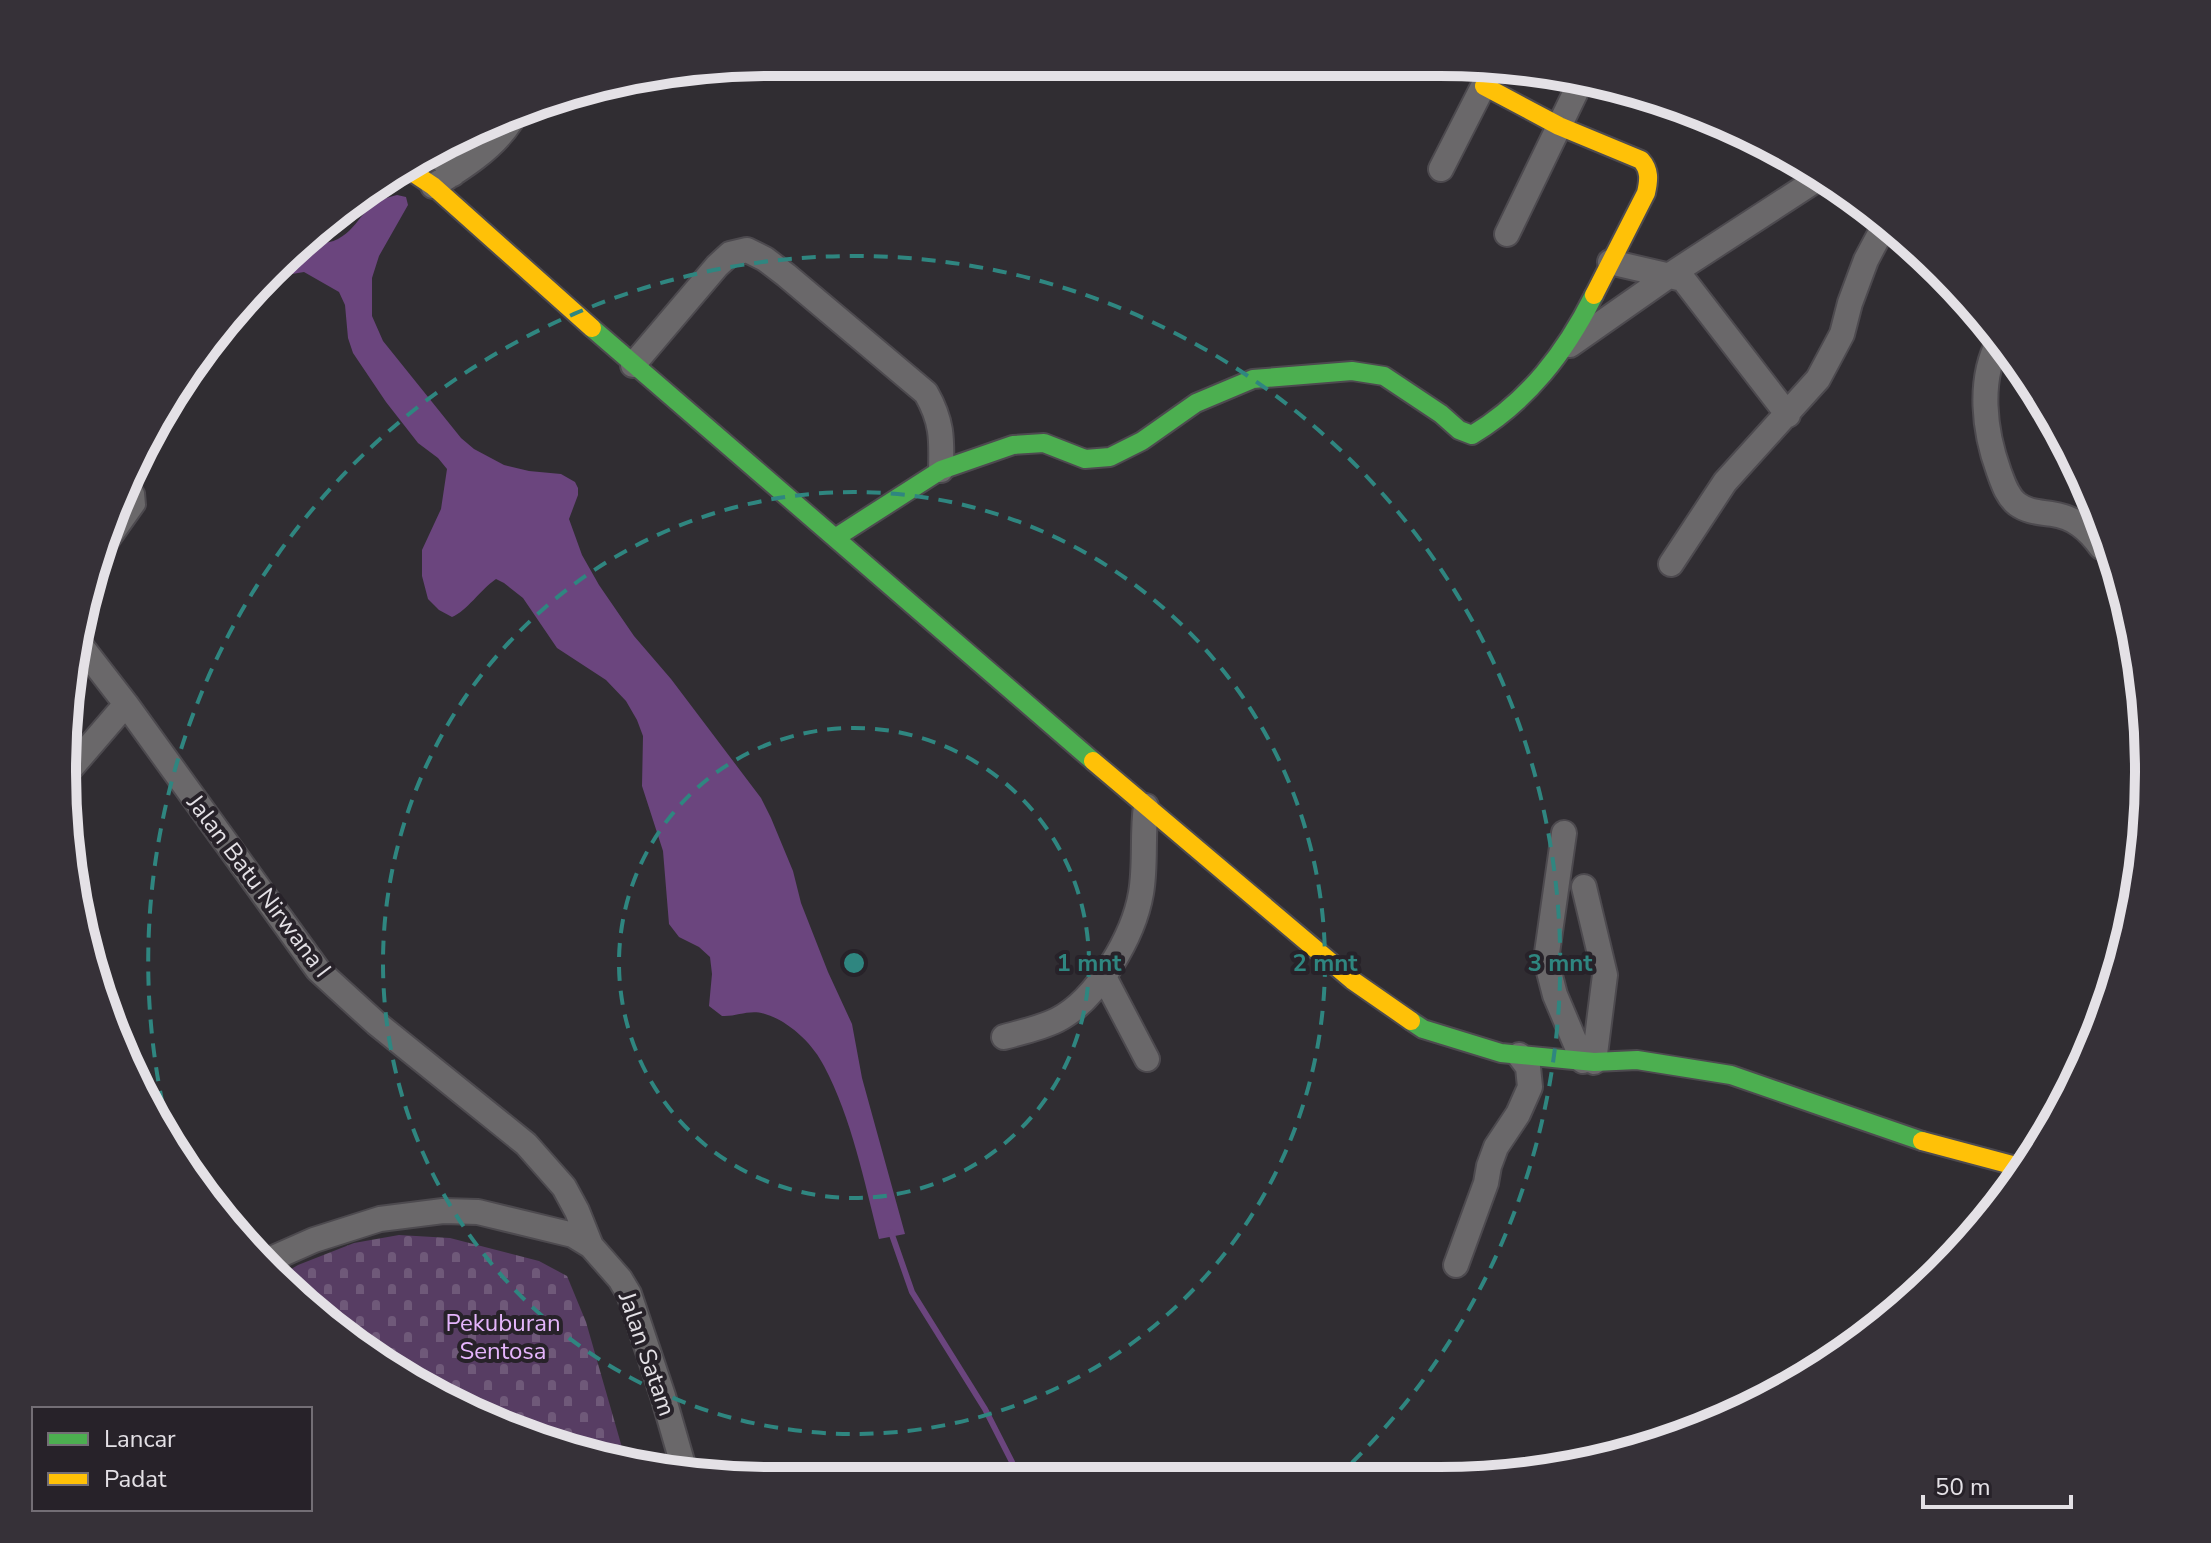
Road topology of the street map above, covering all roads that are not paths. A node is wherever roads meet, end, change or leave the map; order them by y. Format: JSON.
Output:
{"nodes":[{"id":1,"x":1488,"y":77,"type":"edge"},
{"id":2,"x":1577,"y":89,"type":"edge"},
{"id":3,"x":1559,"y":126,"type":"junction"},
{"id":4,"x":506,"y":129,"type":"edge"},
{"id":5,"x":440,"y":161,"type":"edge"},
{"id":6,"x":1441,"y":169,"type":"dead end"},
{"id":7,"x":419,"y":172,"type":"edge"},
{"id":8,"x":443,"y":180,"type":"junction"},
{"id":9,"x":1811,"y":184,"type":"edge"},
{"id":10,"x":1507,"y":234,"type":"dead end"},
{"id":11,"x":1880,"y":234,"type":"edge"},
{"id":12,"x":1610,"y":262,"type":"junction"},
{"id":13,"x":1670,"y":275,"type":"junction"},
{"id":14,"x":1994,"y":352,"type":"edge"},
{"id":15,"x":1559,"y":353,"type":"junction"},
{"id":16,"x":633,"y":365,"type":"junction"},
{"id":17,"x":1788,"y":415,"type":"junction"},
{"id":18,"x":941,"y":470,"type":"junction"},
{"id":19,"x":136,"y":490,"type":"edge"},
{"id":20,"x":118,"y":535,"type":"edge"},
{"id":21,"x":2094,"y":537,"type":"edge"},
{"id":22,"x":835,"y":538,"type":"junction"},
{"id":23,"x":1671,"y":564,"type":"dead end"},
{"id":24,"x":86,"y":653,"type":"edge"},
{"id":25,"x":126,"y":704,"type":"junction"},
{"id":26,"x":76,"y":762,"type":"edge"},
{"id":27,"x":1146,"y":806,"type":"junction"},
{"id":28,"x":1564,"y":833,"type":"dead end"},
{"id":29,"x":1584,"y":887,"type":"dead end"},
{"id":30,"x":1103,"y":975,"type":"junction"},
{"id":31,"x":1004,"y":1037,"type":"dead end"},
{"id":32,"x":1519,"y":1055,"type":"junction"},
{"id":33,"x":1147,"y":1059,"type":"dead end"},
{"id":34,"x":1588,"y":1061,"type":"junction"},
{"id":35,"x":2013,"y":1165,"type":"edge"},
{"id":36,"x":591,"y":1246,"type":"junction"},
{"id":37,"x":275,"y":1257,"type":"edge"},
{"id":38,"x":1456,"y":1265,"type":"dead end"},
{"id":39,"x":682,"y":1461,"type":"edge"}],
"edges":[{"from":1,"to":3,"type":"street"},
{"from":1,"to":6,"type":"street"},
{"from":2,"to":3,"type":"street"},
{"from":3,"to":10,"type":"street"},
{"from":3,"to":12,"type":"street"},
{"from":4,"to":8,"type":"street"},
{"from":5,"to":8,"type":"street"},
{"from":7,"to":8,"type":"street"},
{"from":8,"to":16,"type":"street"},
{"from":9,"to":13,"type":"street"},
{"from":11,"to":17,"type":"street"},
{"from":12,"to":13,"type":"street"},
{"from":12,"to":15,"type":"street"},
{"from":13,"to":15,"type":"street"},
{"from":13,"to":17,"type":"street"},
{"from":14,"to":21,"type":"street"},
{"from":15,"to":18,"type":"street"},
{"from":16,"to":18,"type":"street"},
{"from":16,"to":22,"type":"street"},
{"from":17,"to":23,"type":"street"},
{"from":18,"to":22,"type":"street"},
{"from":19,"to":20,"type":"lane"},
{"from":22,"to":27,"type":"street"},
{"from":24,"to":25,"type":"street","name":"Jalan Batu Nirwana I"},
{"from":25,"to":26,"type":"street"},
{"from":25,"to":36,"type":"street","name":"Jalan Batu Nirwana I"},
{"from":27,"to":30,"type":"street"},
{"from":27,"to":32,"type":"street"},
{"from":28,"to":34,"type":"street"},
{"from":29,"to":34,"type":"street"},
{"from":30,"to":31,"type":"street"},
{"from":30,"to":33,"type":"street"},
{"from":32,"to":34,"type":"street"},
{"from":32,"to":38,"type":"street"},
{"from":34,"to":35,"type":"street"},
{"from":36,"to":37,"type":"street"},
{"from":36,"to":39,"type":"street","name":"Jalan Satam"}]}
